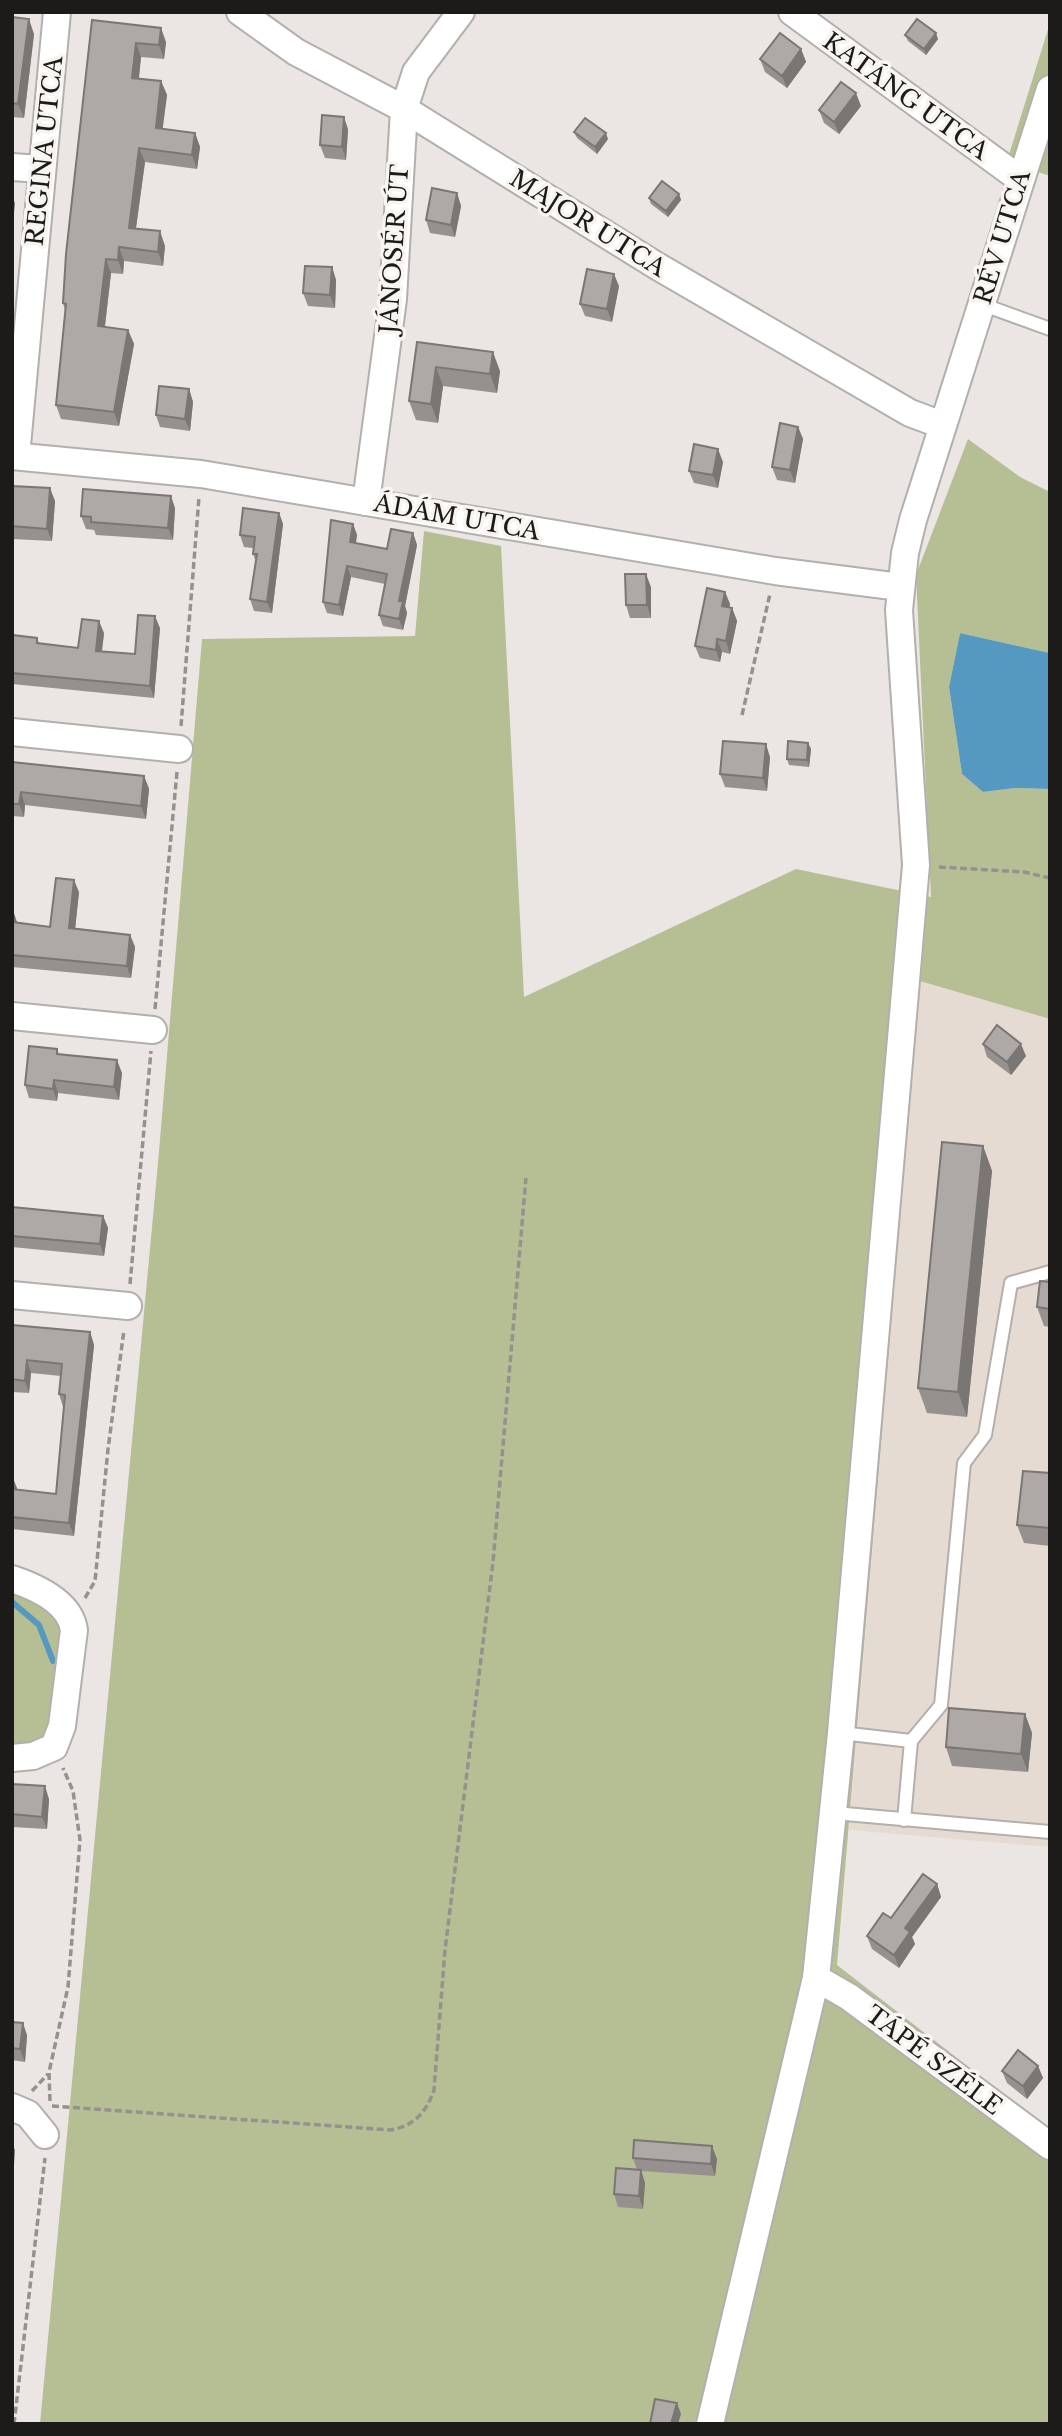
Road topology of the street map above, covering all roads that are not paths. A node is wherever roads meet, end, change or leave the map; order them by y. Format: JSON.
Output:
{"nodes":[{"id":1,"x":57,"y":12,"type":"edge"},
{"id":2,"x":240,"y":12,"type":"edge"},
{"id":3,"x":461,"y":12,"type":"edge"},
{"id":4,"x":792,"y":12,"type":"edge"},
{"id":5,"x":1050,"y":89,"type":"edge"},
{"id":6,"x":404,"y":109,"type":"junction"},
{"id":7,"x":12,"y":167,"type":"edge"},
{"id":8,"x":41,"y":169,"type":"junction"},
{"id":9,"x":1020,"y":179,"type":"junction"},
{"id":10,"x":981,"y":304,"type":"junction"},
{"id":11,"x":1050,"y":329,"type":"edge"},
{"id":12,"x":942,"y":425,"type":"junction"},
{"id":13,"x":14,"y":456,"type":"edge"},
{"id":14,"x":366,"y":502,"type":"junction"},
{"id":15,"x":900,"y":587,"type":"junction"},
{"id":16,"x":12,"y":732,"type":"edge"},
{"id":17,"x":179,"y":749,"type":"dead end"},
{"id":18,"x":12,"y":1016,"type":"edge"},
{"id":19,"x":153,"y":1030,"type":"dead end"},
{"id":20,"x":1050,"y":1272,"type":"edge"},
{"id":21,"x":12,"y":1295,"type":"edge"},
{"id":22,"x":128,"y":1306,"type":"dead end"},
{"id":23,"x":12,"y":1580,"type":"edge"},
{"id":24,"x":841,"y":1733,"type":"junction"},
{"id":25,"x":911,"y":1741,"type":"junction"},
{"id":26,"x":12,"y":1758,"type":"edge"},
{"id":27,"x":834,"y":1813,"type":"junction"},
{"id":28,"x":904,"y":1820,"type":"junction"},
{"id":29,"x":1050,"y":1832,"type":"edge"},
{"id":30,"x":816,"y":1978,"type":"junction"},
{"id":31,"x":12,"y":2107,"type":"edge"},
{"id":32,"x":45,"y":2135,"type":"road end"},
{"id":33,"x":1050,"y":2146,"type":"edge"},
{"id":34,"x":710,"y":2424,"type":"edge"}],
"edges":[{"from":1,"to":8,"type":"street","name":"REGINA UTCA"},
{"from":2,"to":6,"type":"street","name":"MAJOR UTCA"},
{"from":3,"to":6,"type":"street","name":"JÁNOSÉR ÚT"},
{"from":4,"to":9,"type":"street","name":"KATÁNG UTCA"},
{"from":5,"to":9,"type":"street","name":"RÉV UTCA"},
{"from":6,"to":12,"type":"street","name":"MAJOR UTCA"},
{"from":6,"to":14,"type":"street","name":"JÁNOSÉR ÚT"},
{"from":7,"to":8,"type":"street"},
{"from":8,"to":13,"type":"street","name":"REGINA UTCA"},
{"from":9,"to":10,"type":"street","name":"RÉV UTCA"},
{"from":10,"to":11,"type":"lane"},
{"from":10,"to":12,"type":"street","name":"RÉV UTCA"},
{"from":12,"to":15,"type":"street","name":"RÉV UTCA"},
{"from":13,"to":14,"type":"street","name":"ÁDÁM UTCA"},
{"from":14,"to":15,"type":"street","name":"ÁDÁM UTCA"},
{"from":15,"to":24,"type":"street","name":"RÉV UTCA"},
{"from":16,"to":17,"type":"street"},
{"from":18,"to":19,"type":"street"},
{"from":20,"to":25,"type":"lane"},
{"from":21,"to":22,"type":"street"},
{"from":23,"to":26,"type":"street"},
{"from":24,"to":25,"type":"lane"},
{"from":24,"to":27,"type":"street","name":"RÉV UTCA"},
{"from":25,"to":28,"type":"lane"},
{"from":27,"to":28,"type":"lane"},
{"from":27,"to":30,"type":"street","name":"RÉV UTCA"},
{"from":28,"to":29,"type":"lane"},
{"from":30,"to":33,"type":"street","name":"TÁPÉ SZÉLE"},
{"from":30,"to":34,"type":"street","name":"RÉV UTCA"},
{"from":31,"to":32,"type":"street"}]}
